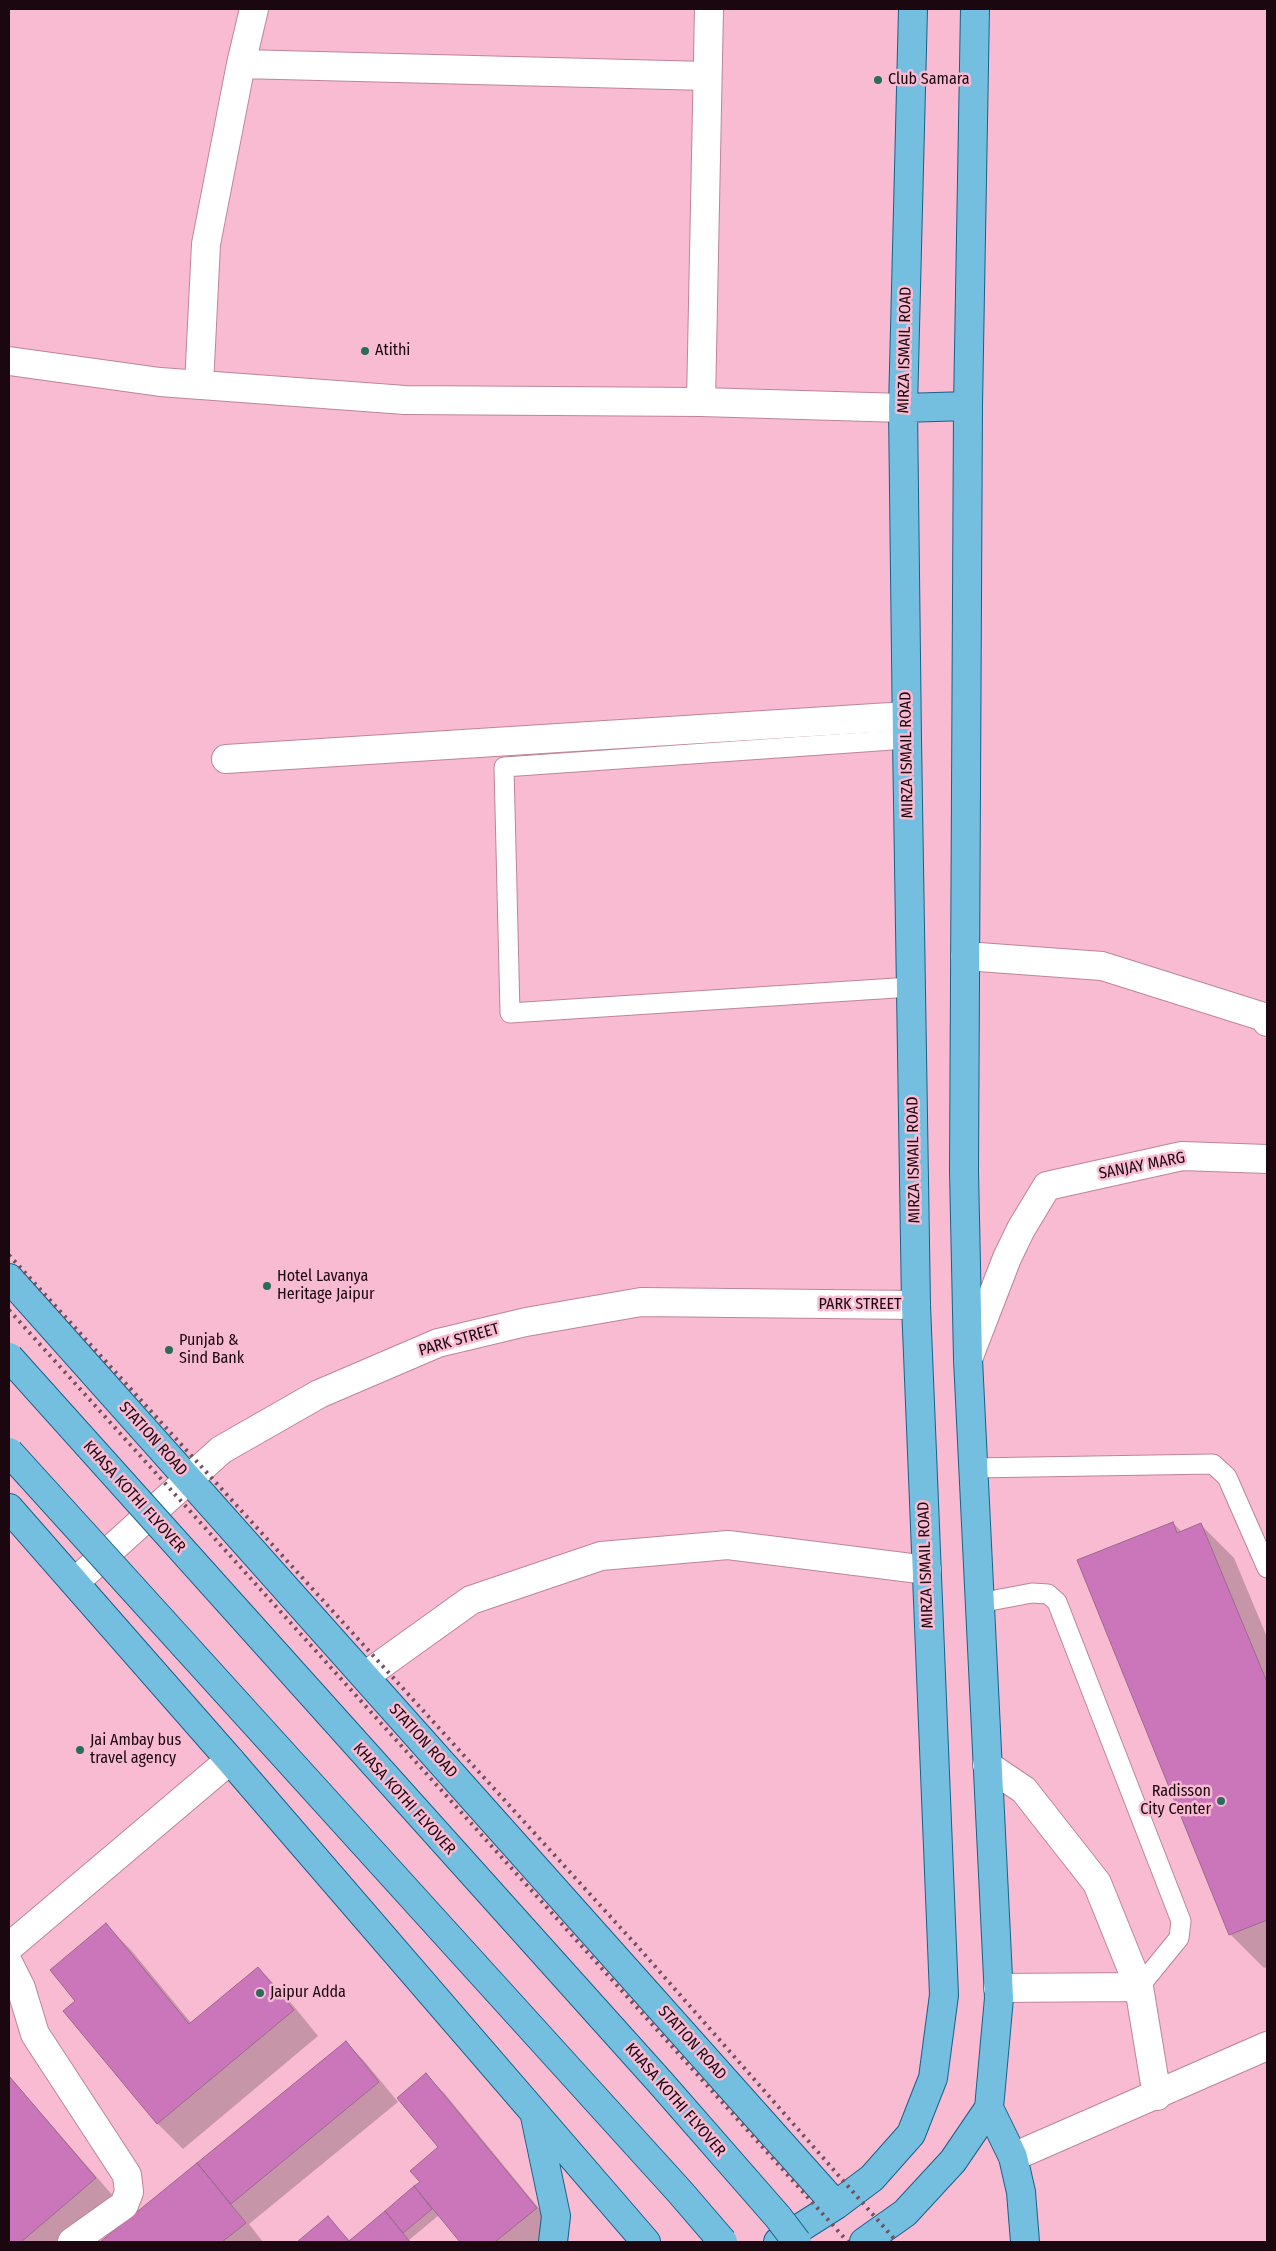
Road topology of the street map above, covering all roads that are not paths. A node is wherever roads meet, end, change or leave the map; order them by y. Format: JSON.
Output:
{"nodes":[{"id":1,"x":254,"y":9,"type":"edge"},
{"id":2,"x":709,"y":9,"type":"edge"},
{"id":3,"x":913,"y":9,"type":"edge"},
{"id":4,"x":975,"y":9,"type":"edge"},
{"id":5,"x":240,"y":64,"type":"junction"},
{"id":6,"x":707,"y":76,"type":"junction"},
{"id":7,"x":9,"y":361,"type":"edge"},
{"id":8,"x":199,"y":385,"type":"junction"},
{"id":9,"x":701,"y":402,"type":"junction"},
{"id":10,"x":968,"y":406,"type":"junction"},
{"id":11,"x":903,"y":408,"type":"junction"},
{"id":12,"x":906,"y":727,"type":"junction"},
{"id":13,"x":226,"y":759,"type":"dead end"},
{"id":14,"x":965,"y":956,"type":"junction"},
{"id":15,"x":911,"y":987,"type":"junction"},
{"id":16,"x":1267,"y":1022,"type":"edge"},
{"id":17,"x":1267,"y":1159,"type":"edge"},
{"id":18,"x":9,"y":1278,"type":"edge"},
{"id":19,"x":916,"y":1305,"type":"junction"},
{"id":20,"x":9,"y":1357,"type":"edge"},
{"id":21,"x":968,"y":1359,"type":"junction"},
{"id":22,"x":9,"y":1452,"type":"edge"},
{"id":23,"x":973,"y":1468,"type":"junction"},
{"id":24,"x":189,"y":1478,"type":"junction"},
{"id":25,"x":9,"y":1508,"type":"edge"},
{"id":26,"x":1267,"y":1568,"type":"edge"},
{"id":27,"x":927,"y":1570,"type":"junction"},
{"id":28,"x":74,"y":1582,"type":"junction"},
{"id":29,"x":979,"y":1602,"type":"junction"},
{"id":30,"x":365,"y":1676,"type":"junction"},
{"id":31,"x":230,"y":1760,"type":"junction"},
{"id":32,"x":987,"y":1765,"type":"junction"},
{"id":33,"x":9,"y":1948,"type":"edge"},
{"id":34,"x":9,"y":1964,"type":"edge"},
{"id":35,"x":1139,"y":1987,"type":"junction"},
{"id":36,"x":998,"y":1988,"type":"junction"},
{"id":37,"x":1267,"y":2046,"type":"edge"},
{"id":38,"x":1157,"y":2096,"type":"junction"},
{"id":39,"x":989,"y":2108,"type":"junction"},
{"id":40,"x":534,"y":2112,"type":"junction"},
{"id":41,"x":1013,"y":2157,"type":"junction"},
{"id":42,"x":836,"y":2205,"type":"junction"},
{"id":43,"x":72,"y":2242,"type":"edge"},
{"id":44,"x":553,"y":2242,"type":"edge"},
{"id":45,"x":646,"y":2242,"type":"edge"},
{"id":46,"x":723,"y":2242,"type":"edge"},
{"id":47,"x":778,"y":2242,"type":"edge"},
{"id":48,"x":797,"y":2242,"type":"edge"},
{"id":49,"x":864,"y":2242,"type":"edge"},
{"id":50,"x":1025,"y":2242,"type":"edge"}],
"edges":[{"from":1,"to":5,"type":"street"},
{"from":2,"to":6,"type":"street"},
{"from":3,"to":11,"type":"main road","name":"MIRZA ISMAIL ROAD"},
{"from":4,"to":10,"type":"main road"},
{"from":5,"to":6,"type":"street"},
{"from":5,"to":8,"type":"street"},
{"from":6,"to":9,"type":"street"},
{"from":7,"to":8,"type":"street"},
{"from":8,"to":9,"type":"street"},
{"from":9,"to":11,"type":"street"},
{"from":10,"to":11,"type":"main road"},
{"from":10,"to":14,"type":"main road"},
{"from":11,"to":12,"type":"main road","name":"MIRZA ISMAIL ROAD"},
{"from":12,"to":13,"type":"street"},
{"from":12,"to":15,"type":"main road","name":"MIRZA ISMAIL ROAD"},
{"from":12,"to":15,"type":"lane"},
{"from":14,"to":16,"type":"street"},
{"from":14,"to":21,"type":"main road"},
{"from":15,"to":19,"type":"main road","name":"MIRZA ISMAIL ROAD"},
{"from":17,"to":21,"type":"street","name":"SANJAY MARG"},
{"from":18,"to":24,"type":"main road","name":"STATION ROAD"},
{"from":19,"to":24,"type":"street","name":"PARK STREET"},
{"from":19,"to":27,"type":"main road","name":"MIRZA ISMAIL ROAD"},
{"from":20,"to":48,"type":"main road","name":"KHASA KOTHI FLYOVER","bridge":true},
{"from":21,"to":23,"type":"main road"},
{"from":22,"to":46,"type":"main road","bridge":true},
{"from":23,"to":26,"type":"lane"},
{"from":23,"to":29,"type":"main road"},
{"from":24,"to":28,"type":"street","name":"PARK STREET"},
{"from":24,"to":30,"type":"main road","name":"STATION ROAD"},
{"from":25,"to":28,"type":"main road"},
{"from":27,"to":30,"type":"street"},
{"from":27,"to":42,"type":"main road","name":"MIRZA ISMAIL ROAD"},
{"from":28,"to":31,"type":"main road"},
{"from":29,"to":32,"type":"main road"},
{"from":29,"to":35,"type":"lane"},
{"from":30,"to":42,"type":"main road","name":"STATION ROAD"},
{"from":31,"to":33,"type":"street"},
{"from":31,"to":40,"type":"main road"},
{"from":32,"to":35,"type":"street"},
{"from":32,"to":36,"type":"main road"},
{"from":34,"to":43,"type":"street"},
{"from":35,"to":36,"type":"street"},
{"from":35,"to":38,"type":"street"},
{"from":36,"to":39,"type":"main road"},
{"from":37,"to":38,"type":"street"},
{"from":38,"to":41,"type":"street"},
{"from":39,"to":41,"type":"main road"},
{"from":39,"to":49,"type":"main road"},
{"from":40,"to":44,"type":"main road"},
{"from":40,"to":45,"type":"main road"},
{"from":41,"to":50,"type":"main road"},
{"from":42,"to":47,"type":"main road","name":"MIRZA ISMAIL ROAD"}]}
